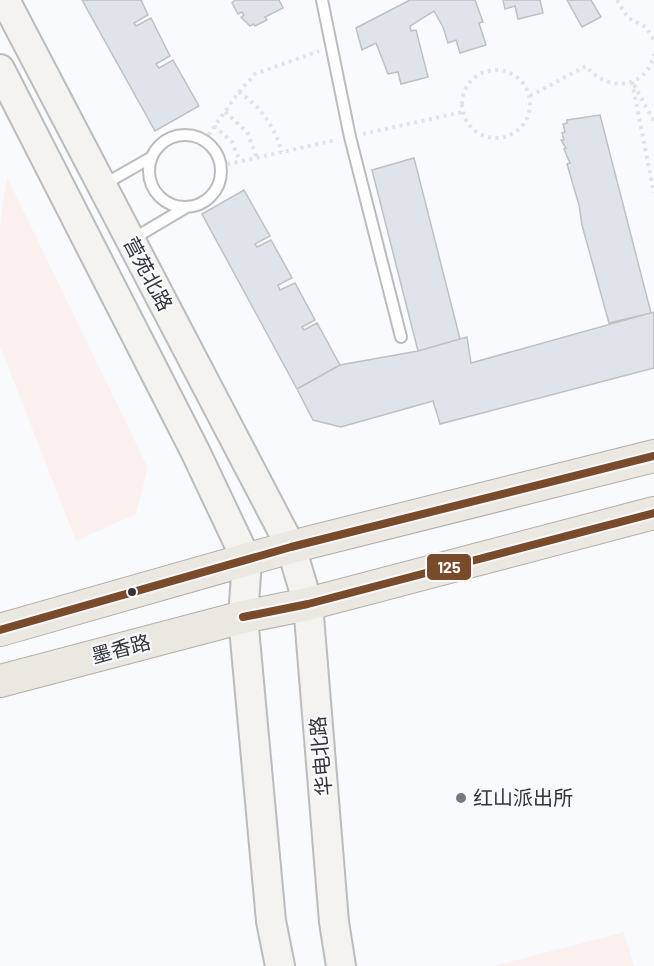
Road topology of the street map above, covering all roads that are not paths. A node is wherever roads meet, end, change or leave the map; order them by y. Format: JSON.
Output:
{"nodes":[{"id":1,"x":4,"y":0,"type":"edge"},
{"id":2,"x":322,"y":0,"type":"edge"},
{"id":3,"x":0,"y":69,"type":"edge"},
{"id":4,"x":152,"y":157,"type":"junction"},
{"id":5,"x":102,"y":186,"type":"junction"},
{"id":6,"x":185,"y":208,"type":"junction"},
{"id":7,"x":130,"y":240,"type":"junction"},
{"id":8,"x":401,"y":337,"type":"dead end"},
{"id":9,"x":654,"y":456,"type":"edge"},
{"id":10,"x":654,"y":513,"type":"edge"},
{"id":11,"x":291,"y":547,"type":"junction"},
{"id":12,"x":247,"y":561,"type":"junction"},
{"id":13,"x":308,"y":604,"type":"junction"},
{"id":14,"x":243,"y":617,"type":"junction"},
{"id":15,"x":0,"y":630,"type":"edge"},
{"id":16,"x":0,"y":681,"type":"edge"},
{"id":17,"x":279,"y":966,"type":"edge"},
{"id":18,"x":341,"y":966,"type":"edge"}],
"edges":[{"from":1,"to":5,"type":"main road","name":"营苑北路"},
{"from":2,"to":8,"type":"lane"},
{"from":3,"to":12,"type":"main road","name":"营苑北路"},
{"from":4,"to":5,"type":"lane"},
{"from":4,"to":6,"type":"lane"},
{"from":4,"to":6,"type":"lane"},
{"from":5,"to":7,"type":"main road","name":"营苑北路"},
{"from":6,"to":7,"type":"lane"},
{"from":7,"to":11,"type":"main road","name":"营苑北路"},
{"from":9,"to":11,"type":"main road"},
{"from":10,"to":13,"type":"main road","name":"墨香路"},
{"from":11,"to":12,"type":"main road"},
{"from":11,"to":13,"type":"main road","name":"华电北路"},
{"from":12,"to":14,"type":"main road"},
{"from":12,"to":15,"type":"main road"},
{"from":13,"to":14,"type":"main road","name":"墨香路"},
{"from":13,"to":18,"type":"main road","name":"华电北路"},
{"from":14,"to":16,"type":"main road","name":"墨香路"},
{"from":14,"to":17,"type":"main road"}]}
